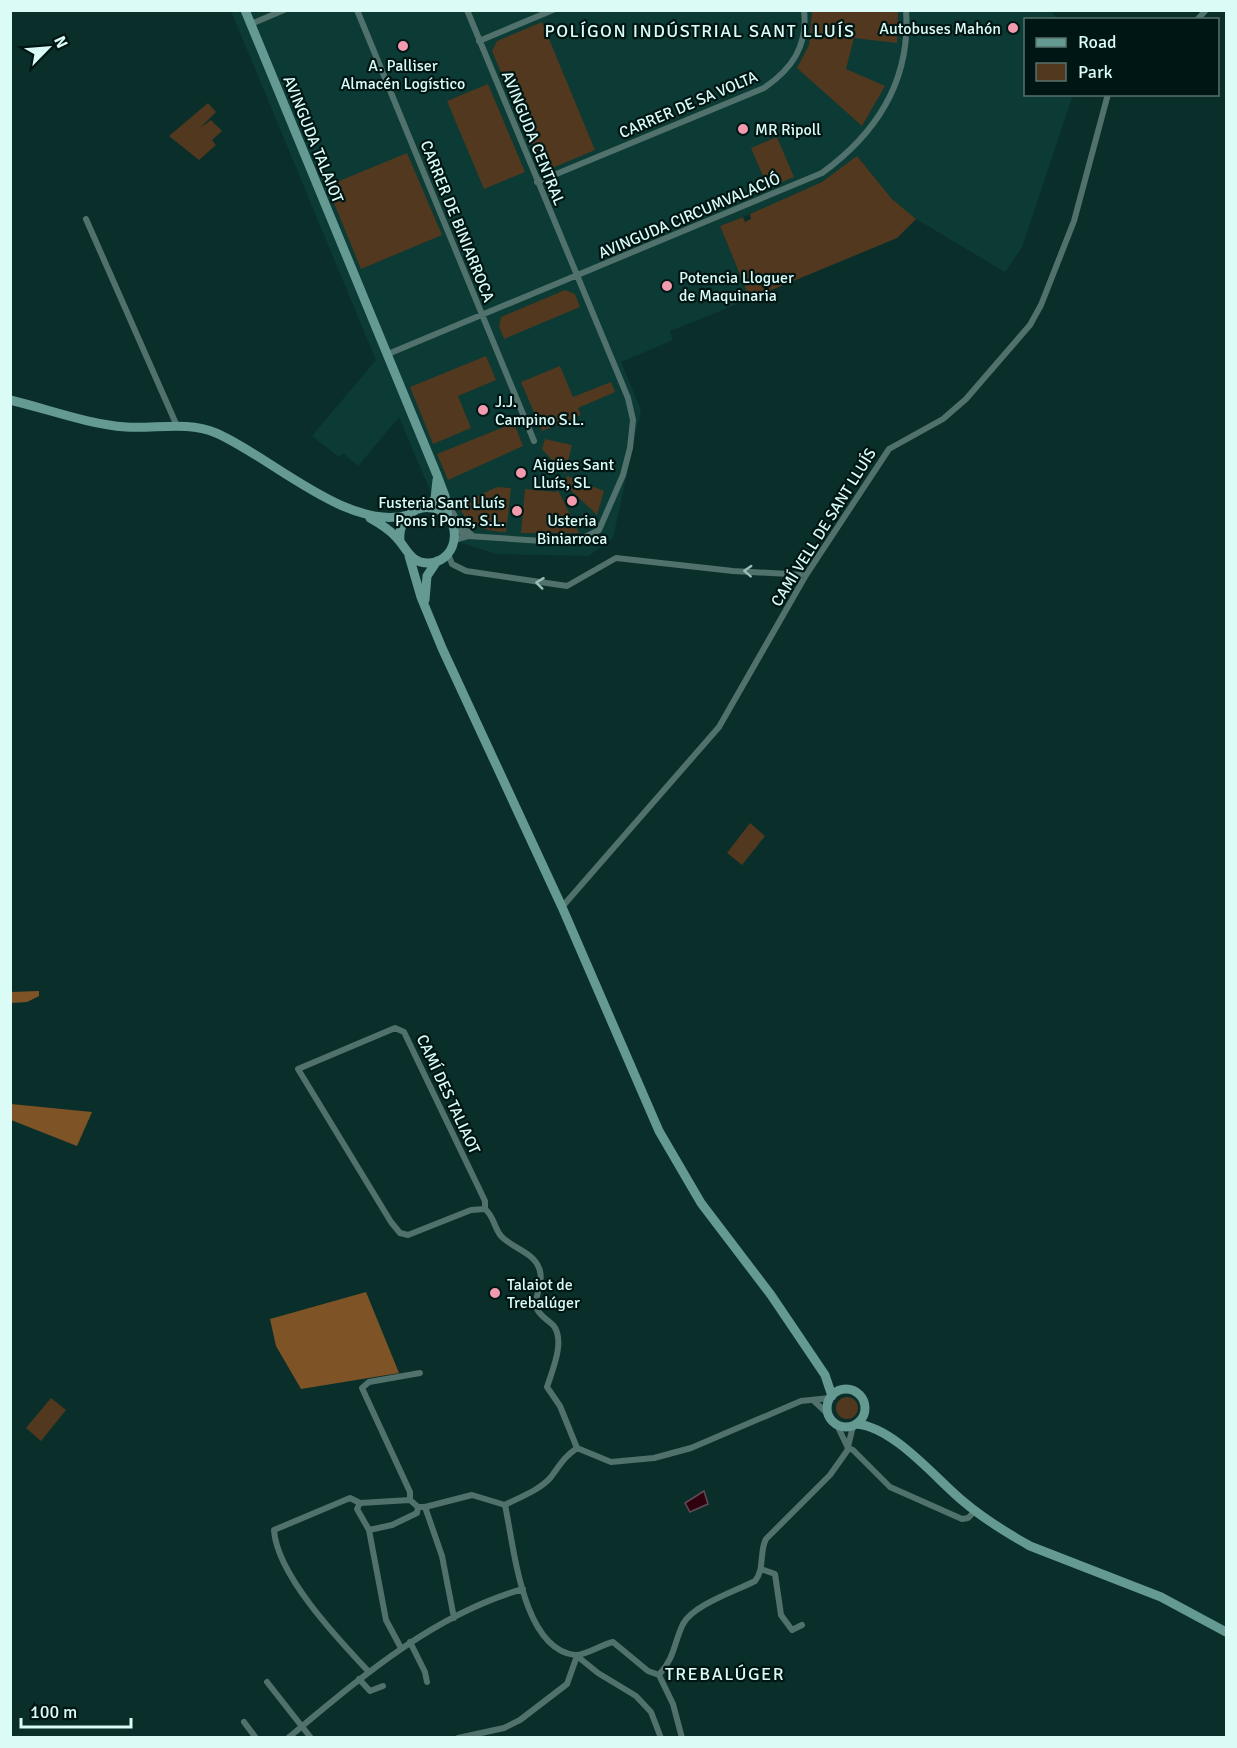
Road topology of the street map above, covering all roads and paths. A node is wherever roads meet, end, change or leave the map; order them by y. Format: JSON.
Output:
{"nodes":[{"id":1,"x":245,"y":10,"type":"edge"},
{"id":2,"x":284,"y":10,"type":"edge"},
{"id":3,"x":357,"y":10,"type":"edge"},
{"id":4,"x":467,"y":10,"type":"edge"},
{"id":5,"x":553,"y":10,"type":"edge"},
{"id":6,"x":804,"y":10,"type":"edge"},
{"id":7,"x":906,"y":10,"type":"edge"},
{"id":8,"x":251,"y":24,"type":"junction"},
{"id":9,"x":479,"y":41,"type":"junction"},
{"id":10,"x":1107,"y":96,"type":"edge"},
{"id":11,"x":537,"y":182,"type":"junction"},
{"id":12,"x":86,"y":219,"type":"dead end"},
{"id":13,"x":576,"y":276,"type":"junction"},
{"id":14,"x":482,"y":315,"type":"junction"},
{"id":15,"x":387,"y":354,"type":"junction"},
{"id":16,"x":10,"y":400,"type":"edge"},
{"id":17,"x":177,"y":426,"type":"junction"},
{"id":18,"x":534,"y":441,"type":"dead end"},
{"id":19,"x":437,"y":475,"type":"junction"},
{"id":20,"x":445,"y":496,"type":"junction"},
{"id":21,"x":423,"y":508,"type":"junction"},
{"id":22,"x":363,"y":513,"type":"junction"},
{"id":23,"x":408,"y":515,"type":"junction"},
{"id":24,"x":448,"y":517,"type":"junction"},
{"id":25,"x":454,"y":528,"type":"junction"},
{"id":26,"x":472,"y":536,"type":"junction"},
{"id":27,"x":454,"y":540,"type":"junction"},
{"id":28,"x":400,"y":541,"type":"junction"},
{"id":29,"x":448,"y":554,"type":"junction"},
{"id":30,"x":409,"y":556,"type":"junction"},
{"id":31,"x":437,"y":561,"type":"junction"},
{"id":32,"x":806,"y":575,"type":"junction"},
{"id":33,"x":425,"y":608,"type":"junction"},
{"id":34,"x":562,"y":907,"type":"junction"},
{"id":35,"x":485,"y":1209,"type":"junction"},
{"id":36,"x":420,"y":1373,"type":"dead end"},
{"id":37,"x":825,"y":1375,"type":"junction"},
{"id":38,"x":848,"y":1389,"type":"junction"},
{"id":39,"x":831,"y":1397,"type":"junction"},
{"id":40,"x":810,"y":1399,"type":"junction"},
{"id":41,"x":865,"y":1412,"type":"junction"},
{"id":42,"x":828,"y":1414,"type":"junction"},
{"id":43,"x":837,"y":1425,"type":"junction"},
{"id":44,"x":855,"y":1425,"type":"junction"},
{"id":45,"x":877,"y":1429,"type":"junction"},
{"id":46,"x":577,"y":1448,"type":"junction"},
{"id":47,"x":848,"y":1448,"type":"junction"},
{"id":48,"x":410,"y":1500,"type":"junction"},
{"id":49,"x":360,"y":1503,"type":"junction"},
{"id":50,"x":505,"y":1505,"type":"junction"},
{"id":51,"x":422,"y":1507,"type":"junction"},
{"id":52,"x":975,"y":1511,"type":"junction"},
{"id":53,"x":369,"y":1530,"type":"junction"},
{"id":54,"x":761,"y":1569,"type":"junction"},
{"id":55,"x":523,"y":1589,"type":"junction"},
{"id":56,"x":454,"y":1618,"type":"junction"},
{"id":57,"x":802,"y":1625,"type":"dead end"},
{"id":58,"x":1227,"y":1632,"type":"edge"},
{"id":59,"x":410,"y":1642,"type":"junction"},
{"id":60,"x":401,"y":1648,"type":"junction"},
{"id":61,"x":577,"y":1656,"type":"junction"},
{"id":62,"x":368,"y":1671,"type":"junction"},
{"id":63,"x":659,"y":1675,"type":"junction"},
{"id":64,"x":359,"y":1679,"type":"junction"},
{"id":65,"x":267,"y":1682,"type":"dead end"},
{"id":66,"x":427,"y":1682,"type":"dead end"},
{"id":67,"x":382,"y":1686,"type":"dead end"},
{"id":68,"x":244,"y":1722,"type":"dead end"},
{"id":69,"x":302,"y":1726,"type":"junction"},
{"id":70,"x":680,"y":1736,"type":"edge"},
{"id":71,"x":256,"y":1737,"type":"edge"},
{"id":72,"x":288,"y":1737,"type":"edge"},
{"id":73,"x":311,"y":1737,"type":"edge"},
{"id":74,"x":458,"y":1737,"type":"edge"},
{"id":75,"x":661,"y":1737,"type":"edge"}],
"edges":[{"from":1,"to":8,"type":"main road","name":"AVINGUDA TALAIOT"},
{"from":2,"to":8,"type":"street"},
{"from":3,"to":14,"type":"street","name":"CARRER DE BINIARROCA"},
{"from":4,"to":9,"type":"street","name":"AVINGUDA CENTRAL"},
{"from":5,"to":9,"type":"street"},
{"from":6,"to":11,"type":"street","name":"CARRER DE SA VOLTA"},
{"from":7,"to":13,"type":"street","name":"AVINGUDA CIRCUMVALACIÓ"},
{"from":8,"to":15,"type":"main road","name":"AVINGUDA TALAIOT"},
{"from":9,"to":11,"type":"street","name":"AVINGUDA CENTRAL"},
{"from":10,"to":32,"type":"street","name":"CAMÍ VELL DE SANT LLUÍS"},
{"from":11,"to":13,"type":"street","name":"AVINGUDA CENTRAL"},
{"from":12,"to":17,"type":"street"},
{"from":13,"to":14,"type":"street","name":"AVINGUDA CIRCUMVALACIÓ"},
{"from":13,"to":26,"type":"street","name":"AVINGUDA CENTRAL"},
{"from":14,"to":15,"type":"street","name":"AVINGUDA CIRCUMVALACIÓ"},
{"from":14,"to":18,"type":"street","name":"CARRER DE BINIARROCA"},
{"from":15,"to":19,"type":"main road","name":"AVINGUDA TALAIOT"},
{"from":16,"to":17,"type":"main road"},
{"from":17,"to":22,"type":"main road"},
{"from":19,"to":20,"type":"main road","name":"AVINGUDA TALAIOT"},
{"from":19,"to":21,"type":"main road"},
{"from":20,"to":24,"type":"main road","name":"AVINGUDA TALAIOT"},
{"from":20,"to":26,"type":"street"},
{"from":21,"to":23,"type":"main road"},
{"from":21,"to":24,"type":"main road"},
{"from":22,"to":23,"type":"main road"},
{"from":22,"to":28,"type":"main road"},
{"from":23,"to":28,"type":"main road"},
{"from":24,"to":25,"type":"main road"},
{"from":25,"to":26,"type":"street"},
{"from":25,"to":27,"type":"main road"},
{"from":26,"to":27,"type":"street"},
{"from":27,"to":29,"type":"main road"},
{"from":28,"to":30,"type":"main road"},
{"from":29,"to":31,"type":"main road"},
{"from":32,"to":29,"type":"street","one_way":true},
{"from":30,"to":31,"type":"main road"},
{"from":30,"to":33,"type":"main road"},
{"from":31,"to":33,"type":"main road"},
{"from":32,"to":34,"type":"street","name":"CAMÍ VELL DE SANT LLUÍS"},
{"from":33,"to":34,"type":"main road"},
{"from":34,"to":37,"type":"main road"},
{"from":35,"to":35,"type":"street","name":"CAMÍ DES TALIAOT"},
{"from":35,"to":46,"type":"street"},
{"from":36,"to":48,"type":"street"},
{"from":37,"to":38,"type":"main road"},
{"from":37,"to":39,"type":"main road"},
{"from":38,"to":39,"type":"main road"},
{"from":38,"to":41,"type":"main road"},
{"from":39,"to":40,"type":"street"},
{"from":39,"to":42,"type":"main road"},
{"from":40,"to":42,"type":"street"},
{"from":40,"to":46,"type":"street"},
{"from":41,"to":44,"type":"main road"},
{"from":41,"to":45,"type":"main road"},
{"from":42,"to":43,"type":"main road"},
{"from":43,"to":44,"type":"main road"},
{"from":43,"to":47,"type":"street"},
{"from":44,"to":45,"type":"main road"},
{"from":44,"to":47,"type":"street"},
{"from":45,"to":52,"type":"main road"},
{"from":46,"to":50,"type":"street"},
{"from":47,"to":52,"type":"street"},
{"from":47,"to":54,"type":"street"},
{"from":48,"to":49,"type":"street"},
{"from":48,"to":51,"type":"street"},
{"from":49,"to":53,"type":"street"},
{"from":49,"to":62,"type":"street"},
{"from":50,"to":51,"type":"street"},
{"from":50,"to":55,"type":"street"},
{"from":51,"to":53,"type":"street"},
{"from":51,"to":56,"type":"street"},
{"from":52,"to":58,"type":"main road"},
{"from":53,"to":60,"type":"street"},
{"from":54,"to":57,"type":"street"},
{"from":54,"to":63,"type":"street"},
{"from":55,"to":56,"type":"street"},
{"from":55,"to":61,"type":"street"},
{"from":56,"to":59,"type":"street"},
{"from":59,"to":60,"type":"street"},
{"from":59,"to":66,"type":"street"},
{"from":60,"to":62,"type":"street"},
{"from":61,"to":63,"type":"street"},
{"from":61,"to":74,"type":"street"},
{"from":61,"to":75,"type":"street"},
{"from":62,"to":64,"type":"street"},
{"from":63,"to":70,"type":"street"},
{"from":64,"to":67,"type":"street"},
{"from":64,"to":69,"type":"street"},
{"from":65,"to":69,"type":"street"},
{"from":68,"to":71,"type":"street"},
{"from":69,"to":72,"type":"street"},
{"from":69,"to":73,"type":"street"}]}
